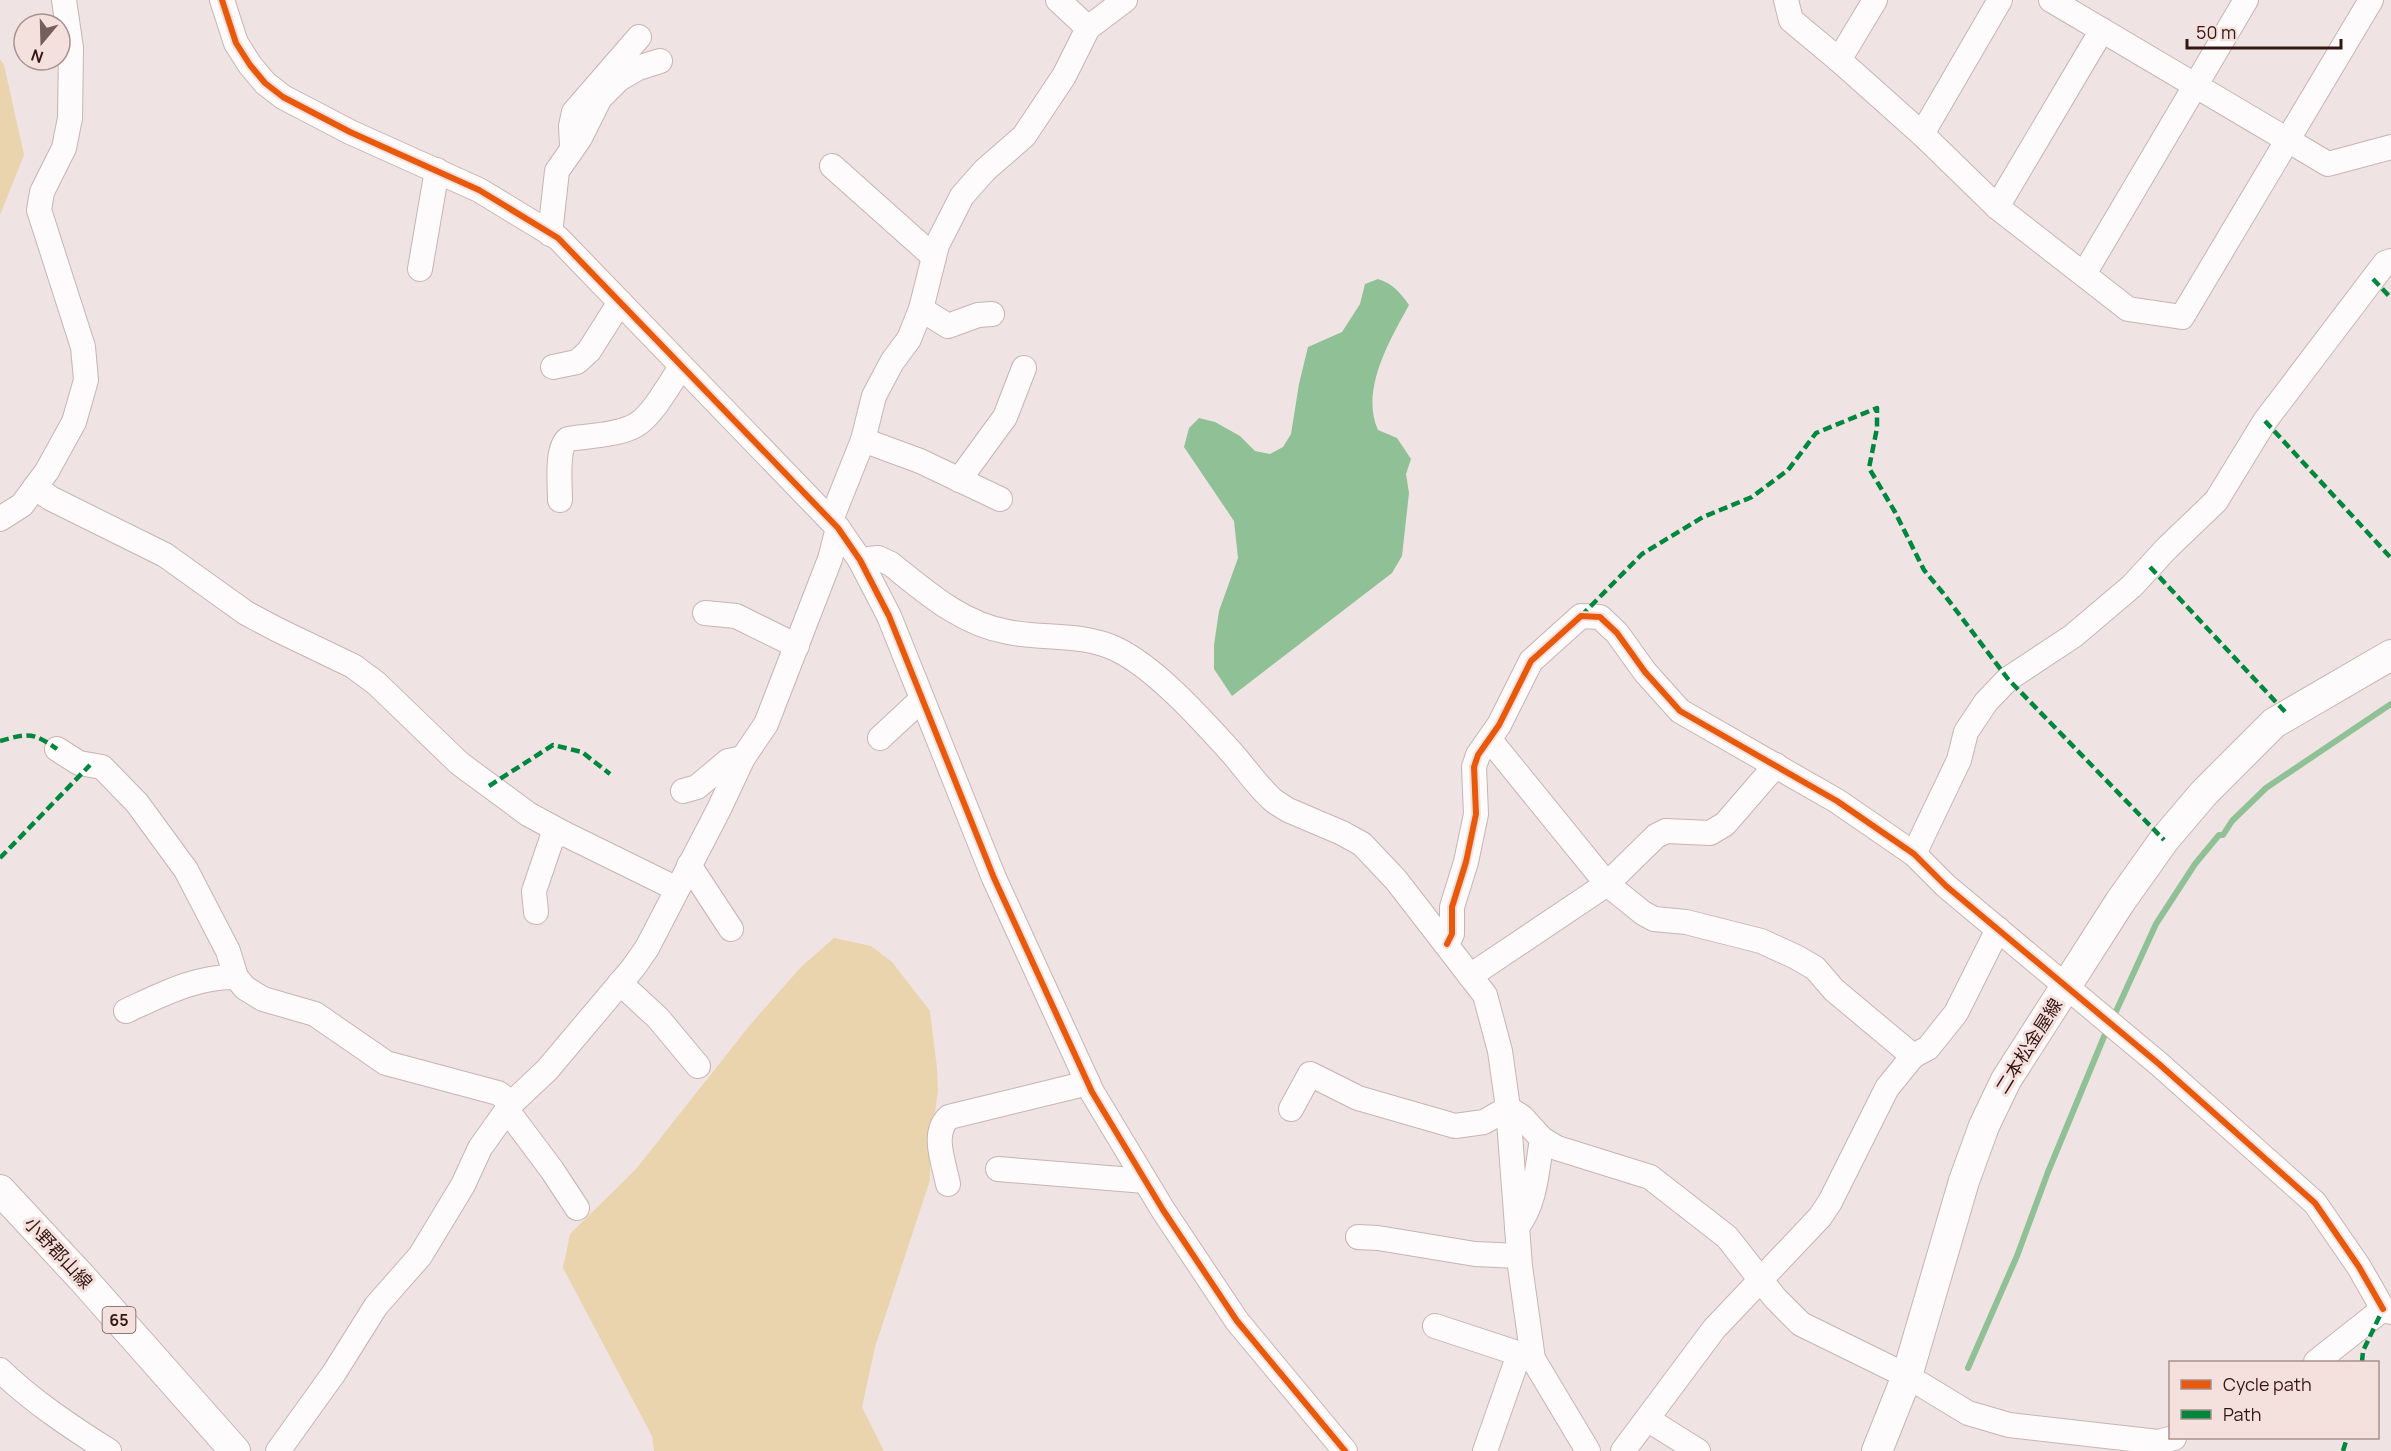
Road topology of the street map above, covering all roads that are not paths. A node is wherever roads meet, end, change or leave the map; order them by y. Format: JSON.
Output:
{"nodes":[{"id":1,"x":63,"y":0,"type":"edge"},
{"id":2,"x":222,"y":0,"type":"edge"},
{"id":3,"x":1058,"y":0,"type":"edge"},
{"id":4,"x":1125,"y":0,"type":"edge"},
{"id":5,"x":1786,"y":0,"type":"edge"},
{"id":6,"x":1875,"y":0,"type":"edge"},
{"id":7,"x":2000,"y":0,"type":"edge"},
{"id":8,"x":2051,"y":0,"type":"edge"},
{"id":9,"x":2247,"y":0,"type":"edge"},
{"id":10,"x":2371,"y":0,"type":"edge"},
{"id":11,"x":1088,"y":28,"type":"junction"},
{"id":12,"x":2102,"y":30,"type":"junction"},
{"id":13,"x":639,"y":37,"type":"dead end"},
{"id":14,"x":1839,"y":60,"type":"junction"},
{"id":15,"x":660,"y":61,"type":"dead end"},
{"id":16,"x":2197,"y":84,"type":"junction"},
{"id":17,"x":1922,"y":135,"type":"junction"},
{"id":18,"x":2290,"y":140,"type":"junction"},
{"id":19,"x":2391,"y":147,"type":"edge"},
{"id":20,"x":572,"y":148,"type":"junction"},
{"id":21,"x":832,"y":166,"type":"dead end"},
{"id":22,"x":436,"y":170,"type":"junction"},
{"id":23,"x":1997,"y":207,"type":"junction"},
{"id":24,"x":550,"y":234,"type":"junction"},
{"id":25,"x":934,"y":257,"type":"junction"},
{"id":26,"x":2391,"y":261,"type":"edge"},
{"id":27,"x":420,"y":269,"type":"dead end"},
{"id":28,"x":2084,"y":274,"type":"junction"},
{"id":29,"x":620,"y":302,"type":"junction"},
{"id":30,"x":921,"y":309,"type":"junction"},
{"id":31,"x":992,"y":314,"type":"dead end"},
{"id":32,"x":681,"y":367,"type":"junction"},
{"id":33,"x":553,"y":368,"type":"dead end"},
{"id":34,"x":1024,"y":368,"type":"dead end"},
{"id":35,"x":863,"y":440,"type":"junction"},
{"id":36,"x":959,"y":480,"type":"junction"},
{"id":37,"x":35,"y":487,"type":"junction"},
{"id":38,"x":1000,"y":499,"type":"dead end"},
{"id":39,"x":560,"y":501,"type":"dead end"},
{"id":40,"x":0,"y":519,"type":"edge"},
{"id":41,"x":834,"y":524,"type":"junction"},
{"id":42,"x":860,"y":560,"type":"junction"},
{"id":43,"x":705,"y":613,"type":"dead end"},
{"id":44,"x":797,"y":646,"type":"junction"},
{"id":45,"x":2391,"y":655,"type":"edge"},
{"id":46,"x":922,"y":699,"type":"junction"},
{"id":47,"x":880,"y":738,"type":"dead end"},
{"id":48,"x":1490,"y":740,"type":"junction"},
{"id":49,"x":57,"y":749,"type":"dead end"},
{"id":50,"x":742,"y":758,"type":"junction"},
{"id":51,"x":1776,"y":765,"type":"junction"},
{"id":52,"x":683,"y":791,"type":"dead end"},
{"id":53,"x":563,"y":833,"type":"junction"},
{"id":54,"x":1914,"y":854,"type":"junction"},
{"id":55,"x":689,"y":865,"type":"junction"},
{"id":56,"x":1607,"y":885,"type":"junction"},
{"id":57,"x":677,"y":889,"type":"junction"},
{"id":58,"x":536,"y":912,"type":"dead end"},
{"id":59,"x":731,"y":929,"type":"dead end"},
{"id":60,"x":1998,"y":929,"type":"junction"},
{"id":61,"x":1447,"y":944,"type":"junction"},
{"id":62,"x":1470,"y":976,"type":"junction"},
{"id":63,"x":236,"y":977,"type":"junction"},
{"id":64,"x":620,"y":983,"type":"junction"},
{"id":65,"x":2066,"y":987,"type":"junction"},
{"id":66,"x":126,"y":1011,"type":"dead end"},
{"id":67,"x":1912,"y":1056,"type":"junction"},
{"id":68,"x":698,"y":1066,"type":"dead end"},
{"id":69,"x":1088,"y":1083,"type":"junction"},
{"id":70,"x":510,"y":1106,"type":"junction"},
{"id":71,"x":1508,"y":1108,"type":"junction"},
{"id":72,"x":1291,"y":1109,"type":"dead end"},
{"id":73,"x":1542,"y":1139,"type":"junction"},
{"id":74,"x":998,"y":1169,"type":"dead end"},
{"id":75,"x":1145,"y":1181,"type":"junction"},
{"id":76,"x":948,"y":1184,"type":"dead end"},
{"id":77,"x":0,"y":1190,"type":"edge"},
{"id":78,"x":577,"y":1208,"type":"dead end"},
{"id":79,"x":1516,"y":1228,"type":"junction"},
{"id":80,"x":1358,"y":1237,"type":"dead end"},
{"id":81,"x":1519,"y":1256,"type":"junction"},
{"id":82,"x":1761,"y":1277,"type":"junction"},
{"id":83,"x":2387,"y":1310,"type":"edge"},
{"id":84,"x":1434,"y":1326,"type":"dead end"},
{"id":85,"x":1527,"y":1351,"type":"junction"},
{"id":86,"x":2317,"y":1361,"type":"edge"},
{"id":87,"x":0,"y":1370,"type":"edge"},
{"id":88,"x":1907,"y":1376,"type":"junction"},
{"id":89,"x":1647,"y":1419,"type":"junction"},
{"id":90,"x":2169,"y":1439,"type":"edge"},
{"id":91,"x":109,"y":1451,"type":"edge"},
{"id":92,"x":235,"y":1451,"type":"edge"},
{"id":93,"x":278,"y":1451,"type":"edge"},
{"id":94,"x":1345,"y":1451,"type":"edge"},
{"id":95,"x":1485,"y":1451,"type":"edge"},
{"id":96,"x":1588,"y":1451,"type":"edge"},
{"id":97,"x":1623,"y":1451,"type":"edge"},
{"id":98,"x":1698,"y":1451,"type":"edge"},
{"id":99,"x":1878,"y":1451,"type":"edge"}],
"edges":[{"from":1,"to":37,"type":"street"},
{"from":2,"to":22,"type":"street"},
{"from":3,"to":11,"type":"street"},
{"from":4,"to":11,"type":"street"},
{"from":5,"to":14,"type":"street"},
{"from":6,"to":14,"type":"street"},
{"from":7,"to":17,"type":"street"},
{"from":8,"to":12,"type":"street"},
{"from":9,"to":16,"type":"street"},
{"from":10,"to":18,"type":"street"},
{"from":11,"to":25,"type":"street"},
{"from":12,"to":16,"type":"street"},
{"from":12,"to":23,"type":"street"},
{"from":13,"to":20,"type":"street"},
{"from":14,"to":17,"type":"street"},
{"from":15,"to":20,"type":"street"},
{"from":16,"to":18,"type":"street"},
{"from":16,"to":28,"type":"street"},
{"from":17,"to":23,"type":"street"},
{"from":18,"to":19,"type":"street"},
{"from":18,"to":28,"type":"street"},
{"from":20,"to":24,"type":"street"},
{"from":21,"to":25,"type":"street"},
{"from":22,"to":24,"type":"street"},
{"from":22,"to":27,"type":"street"},
{"from":23,"to":28,"type":"street"},
{"from":24,"to":29,"type":"street"},
{"from":25,"to":30,"type":"street"},
{"from":26,"to":54,"type":"street"},
{"from":29,"to":32,"type":"street"},
{"from":29,"to":33,"type":"street"},
{"from":30,"to":31,"type":"street"},
{"from":30,"to":35,"type":"street"},
{"from":32,"to":39,"type":"street"},
{"from":32,"to":41,"type":"street"},
{"from":34,"to":36,"type":"street"},
{"from":35,"to":36,"type":"street"},
{"from":35,"to":41,"type":"street"},
{"from":36,"to":38,"type":"street"},
{"from":37,"to":40,"type":"street"},
{"from":37,"to":53,"type":"street"},
{"from":41,"to":42,"type":"street"},
{"from":41,"to":44,"type":"street"},
{"from":42,"to":46,"type":"street"},
{"from":42,"to":61,"type":"street"},
{"from":43,"to":44,"type":"street"},
{"from":44,"to":50,"type":"street"},
{"from":45,"to":65,"type":"main road","name":"二本松金屋線"},
{"from":46,"to":47,"type":"street"},
{"from":46,"to":69,"type":"street"},
{"from":48,"to":51,"type":"street"},
{"from":48,"to":56,"type":"street"},
{"from":48,"to":61,"type":"street"},
{"from":49,"to":63,"type":"street"},
{"from":50,"to":52,"type":"street"},
{"from":50,"to":55,"type":"street"},
{"from":51,"to":54,"type":"street"},
{"from":51,"to":56,"type":"street"},
{"from":53,"to":57,"type":"street"},
{"from":53,"to":58,"type":"street"},
{"from":54,"to":60,"type":"street"},
{"from":55,"to":57,"type":"street"},
{"from":55,"to":59,"type":"street"},
{"from":56,"to":62,"type":"street"},
{"from":56,"to":67,"type":"street"},
{"from":57,"to":64,"type":"street"},
{"from":60,"to":65,"type":"street"},
{"from":60,"to":67,"type":"street"},
{"from":61,"to":62,"type":"street"},
{"from":62,"to":71,"type":"street"},
{"from":63,"to":66,"type":"street"},
{"from":63,"to":70,"type":"street"},
{"from":64,"to":68,"type":"street"},
{"from":64,"to":70,"type":"street"},
{"from":65,"to":83,"type":"street"},
{"from":65,"to":88,"type":"main road","name":"二本松金屋線"},
{"from":67,"to":82,"type":"street"},
{"from":69,"to":75,"type":"street"},
{"from":69,"to":76,"type":"street"},
{"from":70,"to":78,"type":"street"},
{"from":70,"to":93,"type":"street"},
{"from":71,"to":72,"type":"street"},
{"from":71,"to":73,"type":"street"},
{"from":71,"to":79,"type":"street"},
{"from":73,"to":79,"type":"street"},
{"from":73,"to":82,"type":"street"},
{"from":74,"to":75,"type":"street"},
{"from":75,"to":94,"type":"street"},
{"from":77,"to":92,"type":"main road","name":"小野郡山線","number":"65"},
{"from":79,"to":81,"type":"street"},
{"from":80,"to":81,"type":"street"},
{"from":81,"to":85,"type":"street"},
{"from":82,"to":88,"type":"street"},
{"from":82,"to":89,"type":"street"},
{"from":83,"to":86,"type":"street"},
{"from":84,"to":85,"type":"street"},
{"from":85,"to":95,"type":"street"},
{"from":85,"to":96,"type":"street"},
{"from":87,"to":91,"type":"street"},
{"from":88,"to":90,"type":"street"},
{"from":88,"to":99,"type":"main road","name":"二本松金屋線"},
{"from":89,"to":97,"type":"street"},
{"from":89,"to":98,"type":"street"}]}
